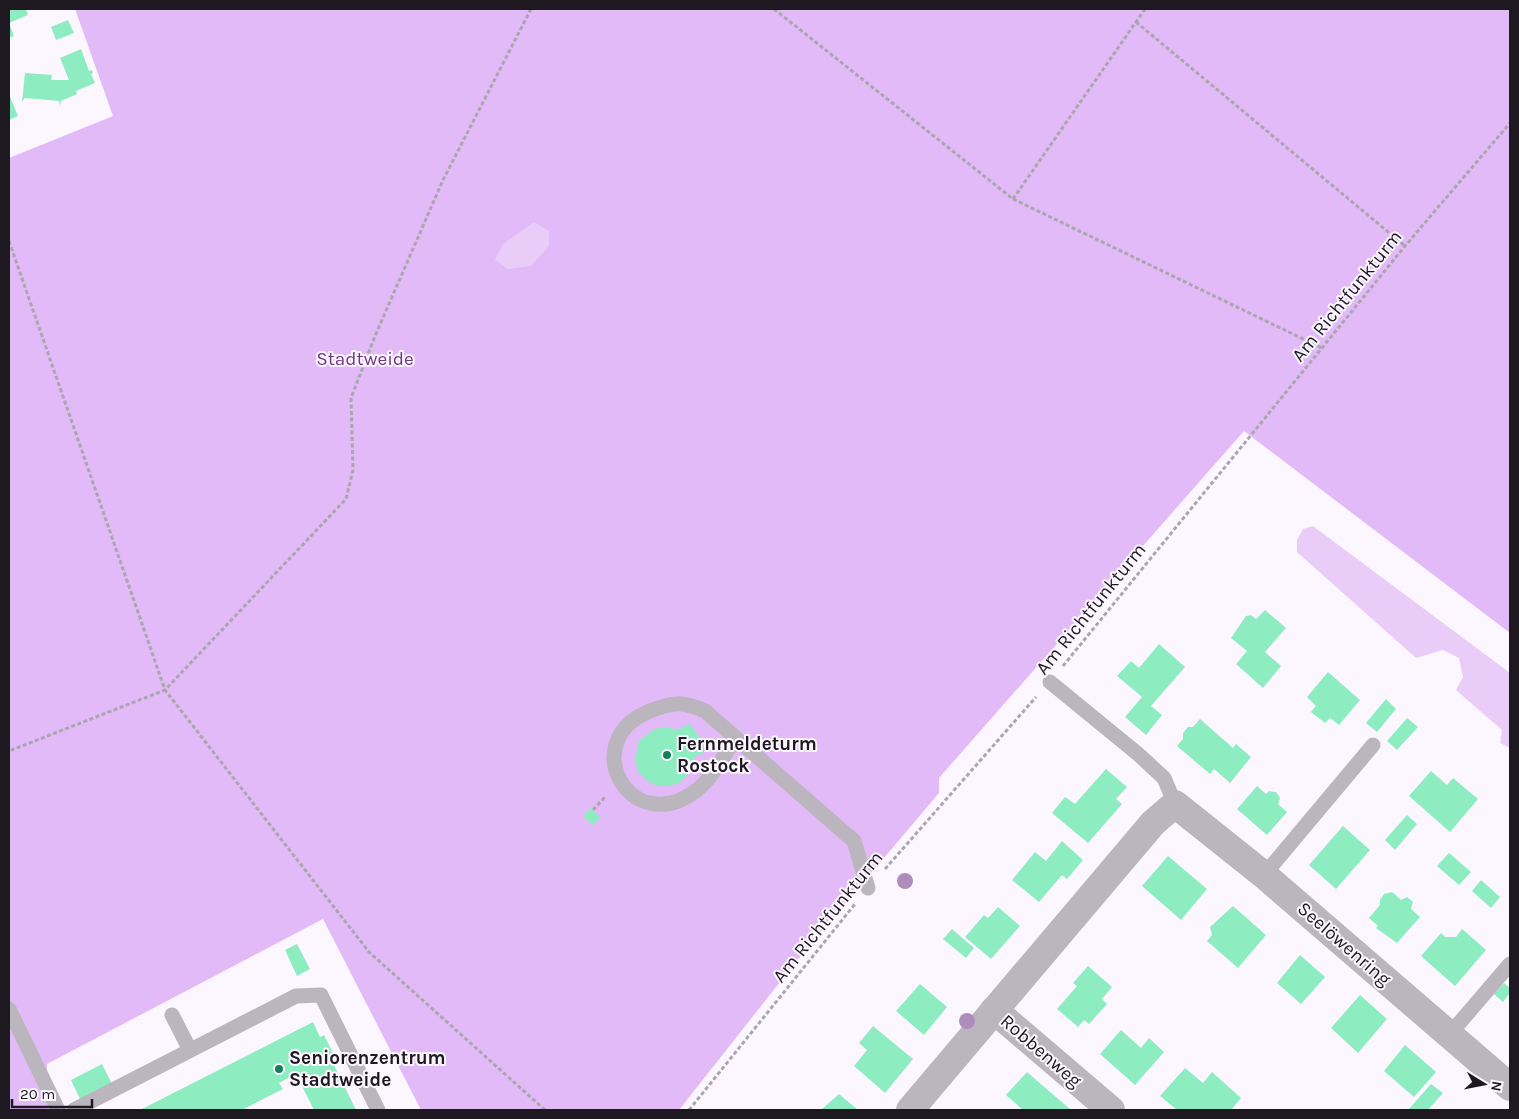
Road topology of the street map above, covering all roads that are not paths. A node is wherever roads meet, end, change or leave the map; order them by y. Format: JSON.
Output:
{"nodes":[{"id":1,"x":1050,"y":682,"type":"road end"},
{"id":2,"x":736,"y":738,"type":"junction"},
{"id":3,"x":1373,"y":745,"type":"dead end"},
{"id":4,"x":1176,"y":804,"type":"junction"},
{"id":5,"x":1264,"y":875,"type":"junction"},
{"id":6,"x":868,"y":888,"type":"road end"},
{"id":7,"x":1510,"y":964,"type":"edge"},
{"id":8,"x":9,"y":1008,"type":"edge"},
{"id":9,"x":994,"y":1010,"type":"junction"},
{"id":10,"x":172,"y":1015,"type":"dead end"},
{"id":11,"x":1449,"y":1035,"type":"junction"},
{"id":12,"x":190,"y":1050,"type":"junction"},
{"id":13,"x":1510,"y":1087,"type":"edge"},
{"id":14,"x":58,"y":1110,"type":"edge"},
{"id":15,"x":74,"y":1110,"type":"edge"},
{"id":16,"x":378,"y":1110,"type":"edge"},
{"id":17,"x":910,"y":1110,"type":"edge"},
{"id":18,"x":1111,"y":1110,"type":"edge"}],
"edges":[{"from":1,"to":4,"type":"lane","name":"Seelöwenring"},
{"from":2,"to":2,"type":"lane"},
{"from":2,"to":6,"type":"lane"},
{"from":3,"to":5,"type":"lane"},
{"from":4,"to":5,"type":"street","name":"Seelöwenring"},
{"from":4,"to":9,"type":"street"},
{"from":5,"to":11,"type":"street","name":"Seelöwenring"},
{"from":7,"to":11,"type":"lane"},
{"from":8,"to":14,"type":"lane"},
{"from":9,"to":17,"type":"street"},
{"from":9,"to":18,"type":"street","name":"Robbenweg"},
{"from":10,"to":12,"type":"lane"},
{"from":11,"to":13,"type":"street","name":"Seelöwenring"},
{"from":12,"to":15,"type":"lane"},
{"from":12,"to":16,"type":"lane"}]}
